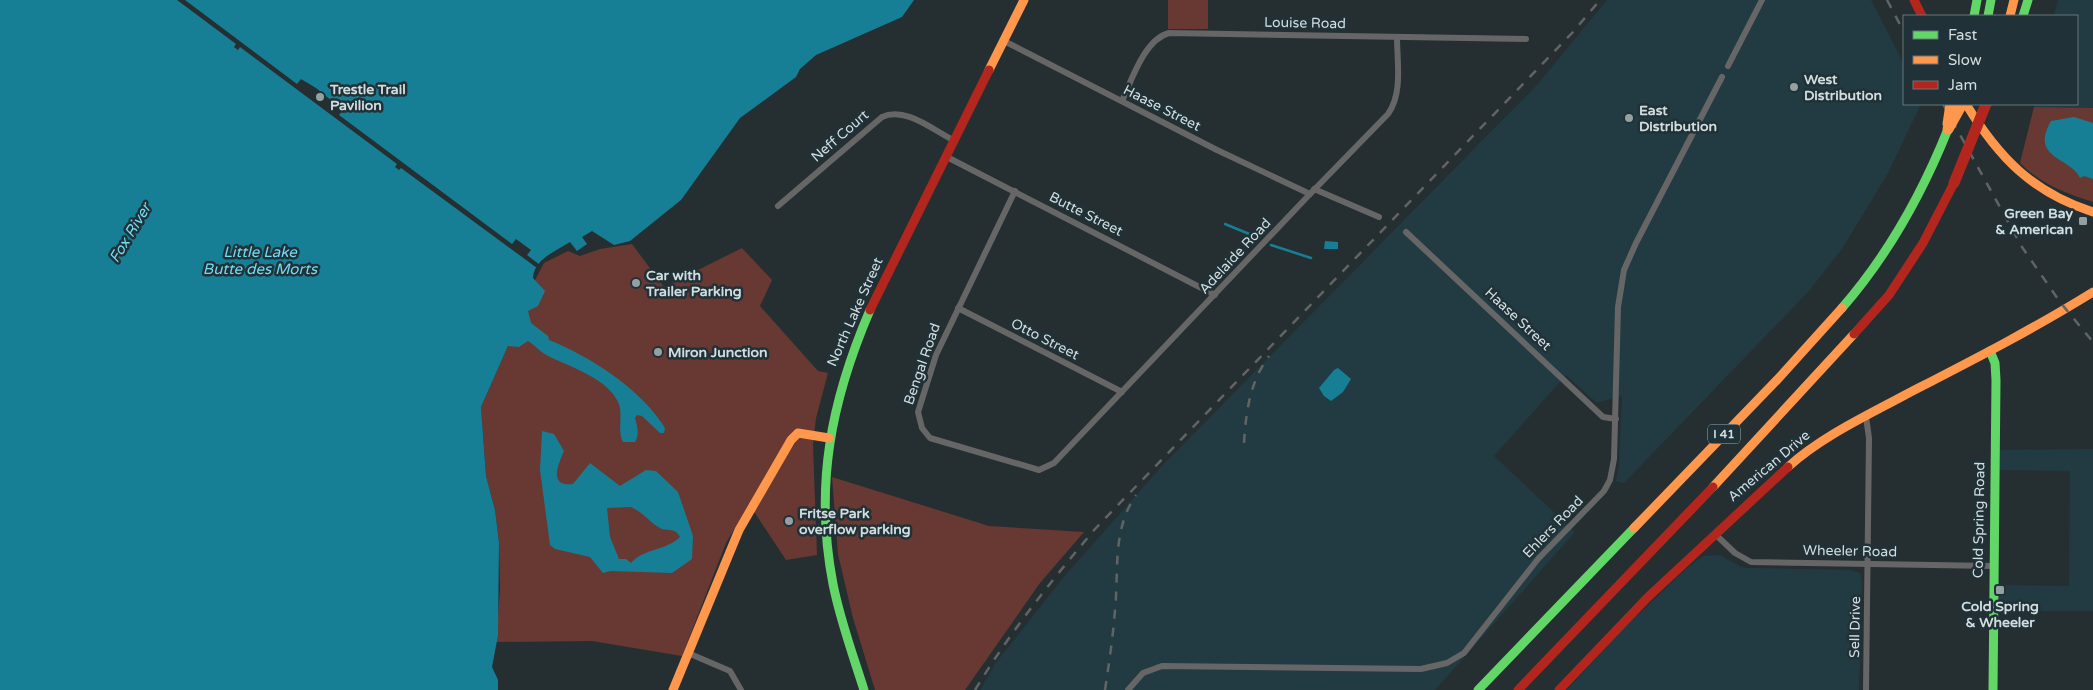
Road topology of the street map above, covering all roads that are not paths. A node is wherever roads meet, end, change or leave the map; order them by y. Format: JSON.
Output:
{"nodes":[{"id":1,"x":1024,"y":0,"type":"edge"},
{"id":2,"x":1762,"y":0,"type":"edge"},
{"id":3,"x":1914,"y":0,"type":"edge"},
{"id":4,"x":1977,"y":0,"type":"edge"},
{"id":5,"x":1991,"y":0,"type":"edge"},
{"id":6,"x":2014,"y":0,"type":"edge"},
{"id":7,"x":2028,"y":0,"type":"edge"},
{"id":8,"x":1922,"y":15,"type":"edge"},
{"id":9,"x":1974,"y":15,"type":"edge"},
{"id":10,"x":1988,"y":15,"type":"edge"},
{"id":11,"x":2010,"y":15,"type":"edge"},
{"id":12,"x":2023,"y":15,"type":"edge"},
{"id":13,"x":1398,"y":37,"type":"junction"},
{"id":14,"x":1526,"y":39,"type":"dead end"},
{"id":15,"x":1004,"y":41,"type":"junction"},
{"id":16,"x":1728,"y":66,"type":"dead end"},
{"id":17,"x":1722,"y":77,"type":"dead end"},
{"id":18,"x":1122,"y":101,"type":"junction"},
{"id":19,"x":1950,"y":105,"type":"edge"},
{"id":20,"x":1963,"y":105,"type":"edge"},
{"id":21,"x":1965,"y":105,"type":"edge"},
{"id":22,"x":1986,"y":105,"type":"edge"},
{"id":23,"x":1948,"y":129,"type":"junction"},
{"id":24,"x":953,"y":140,"type":"junction"},
{"id":25,"x":945,"y":156,"type":"junction"},
{"id":26,"x":1015,"y":192,"type":"junction"},
{"id":27,"x":1312,"y":192,"type":"junction"},
{"id":28,"x":778,"y":206,"type":"dead end"},
{"id":29,"x":2090,"y":213,"type":"edge"},
{"id":30,"x":1379,"y":217,"type":"dead end"},
{"id":31,"x":1406,"y":232,"type":"dead end"},
{"id":32,"x":2093,"y":292,"type":"edge"},
{"id":33,"x":1215,"y":295,"type":"junction"},
{"id":34,"x":958,"y":308,"type":"junction"},
{"id":35,"x":1990,"y":351,"type":"junction"},
{"id":36,"x":1122,"y":392,"type":"junction"},
{"id":37,"x":1866,"y":417,"type":"junction"},
{"id":38,"x":1616,"y":419,"type":"junction"},
{"id":39,"x":829,"y":438,"type":"junction"},
{"id":40,"x":1044,"y":469,"type":"joint"},
{"id":41,"x":1714,"y":534,"type":"junction"},
{"id":42,"x":1868,"y":564,"type":"junction"},
{"id":43,"x":1994,"y":566,"type":"junction"},
{"id":44,"x":688,"y":653,"type":"junction"},
{"id":45,"x":673,"y":690,"type":"edge"},
{"id":46,"x":741,"y":690,"type":"edge"},
{"id":47,"x":864,"y":690,"type":"edge"},
{"id":48,"x":1128,"y":690,"type":"edge"},
{"id":49,"x":1478,"y":690,"type":"edge"},
{"id":50,"x":1518,"y":690,"type":"edge"},
{"id":51,"x":1559,"y":690,"type":"edge"},
{"id":52,"x":1866,"y":690,"type":"edge"},
{"id":53,"x":1992,"y":690,"type":"edge"}],
"edges":[{"from":1,"to":15,"type":"main road","name":"North Lake Street"},
{"from":2,"to":16,"type":"street"},
{"from":3,"to":8,"type":"main road"},
{"from":4,"to":9,"type":"main road"},
{"from":5,"to":10,"type":"main road"},
{"from":6,"to":11,"type":"main road"},
{"from":7,"to":12,"type":"main road"},
{"from":13,"to":14,"type":"street","name":"Louise Road"},
{"from":13,"to":18,"type":"street","name":"Louise Road"},
{"from":13,"to":27,"type":"street","name":"Adelaide Road"},
{"from":15,"to":18,"type":"street","name":"Haase Street"},
{"from":15,"to":24,"type":"main road","name":"North Lake Street"},
{"from":17,"to":38,"type":"street","name":"Ehlers Road"},
{"from":18,"to":27,"type":"street","name":"Haase Street"},
{"from":19,"to":23,"type":"main road","bridge":true},
{"from":20,"to":23,"type":"main road","number":"I 41","bridge":true},
{"from":21,"to":29,"type":"main road"},
{"from":22,"to":50,"type":"main road","number":"I 41","bridge":true},
{"from":23,"to":49,"type":"main road","number":"I 41"},
{"from":24,"to":25,"type":"main road","name":"North Lake Street"},
{"from":24,"to":28,"type":"street","name":"Neff Court"},
{"from":25,"to":26,"type":"street","name":"Butte Street"},
{"from":25,"to":39,"type":"main road","name":"North Lake Street"},
{"from":26,"to":33,"type":"street","name":"Butte Street"},
{"from":26,"to":34,"type":"street","name":"Bengal Road"},
{"from":27,"to":30,"type":"street","name":"Haase Street"},
{"from":27,"to":33,"type":"street","name":"Adelaide Road"},
{"from":31,"to":38,"type":"street","name":"Haase Street"},
{"from":32,"to":35,"type":"main road","name":"American Drive"},
{"from":33,"to":36,"type":"street","name":"Adelaide Road"},
{"from":34,"to":36,"type":"street","name":"Otto Street"},
{"from":34,"to":40,"type":"street","name":"Bengal Road"},
{"from":35,"to":37,"type":"main road","name":"American Drive"},
{"from":35,"to":43,"type":"main road","name":"Cold Spring Road"},
{"from":36,"to":40,"type":"street","name":"Adelaide Road"},
{"from":37,"to":41,"type":"main road","name":"American Drive"},
{"from":37,"to":42,"type":"street","name":"Sell Drive"},
{"from":38,"to":48,"type":"street","name":"Ehlers Road"},
{"from":39,"to":44,"type":"main road"},
{"from":39,"to":47,"type":"main road","name":"North Lake Street"},
{"from":41,"to":42,"type":"street","name":"Wheeler Road"},
{"from":41,"to":51,"type":"main road","name":"American Drive"},
{"from":42,"to":43,"type":"street","name":"Wheeler Road"},
{"from":42,"to":52,"type":"street","name":"Sell Drive"},
{"from":43,"to":53,"type":"main road","name":"Cold Spring Road"},
{"from":44,"to":45,"type":"main road"},
{"from":44,"to":46,"type":"street"}]}
